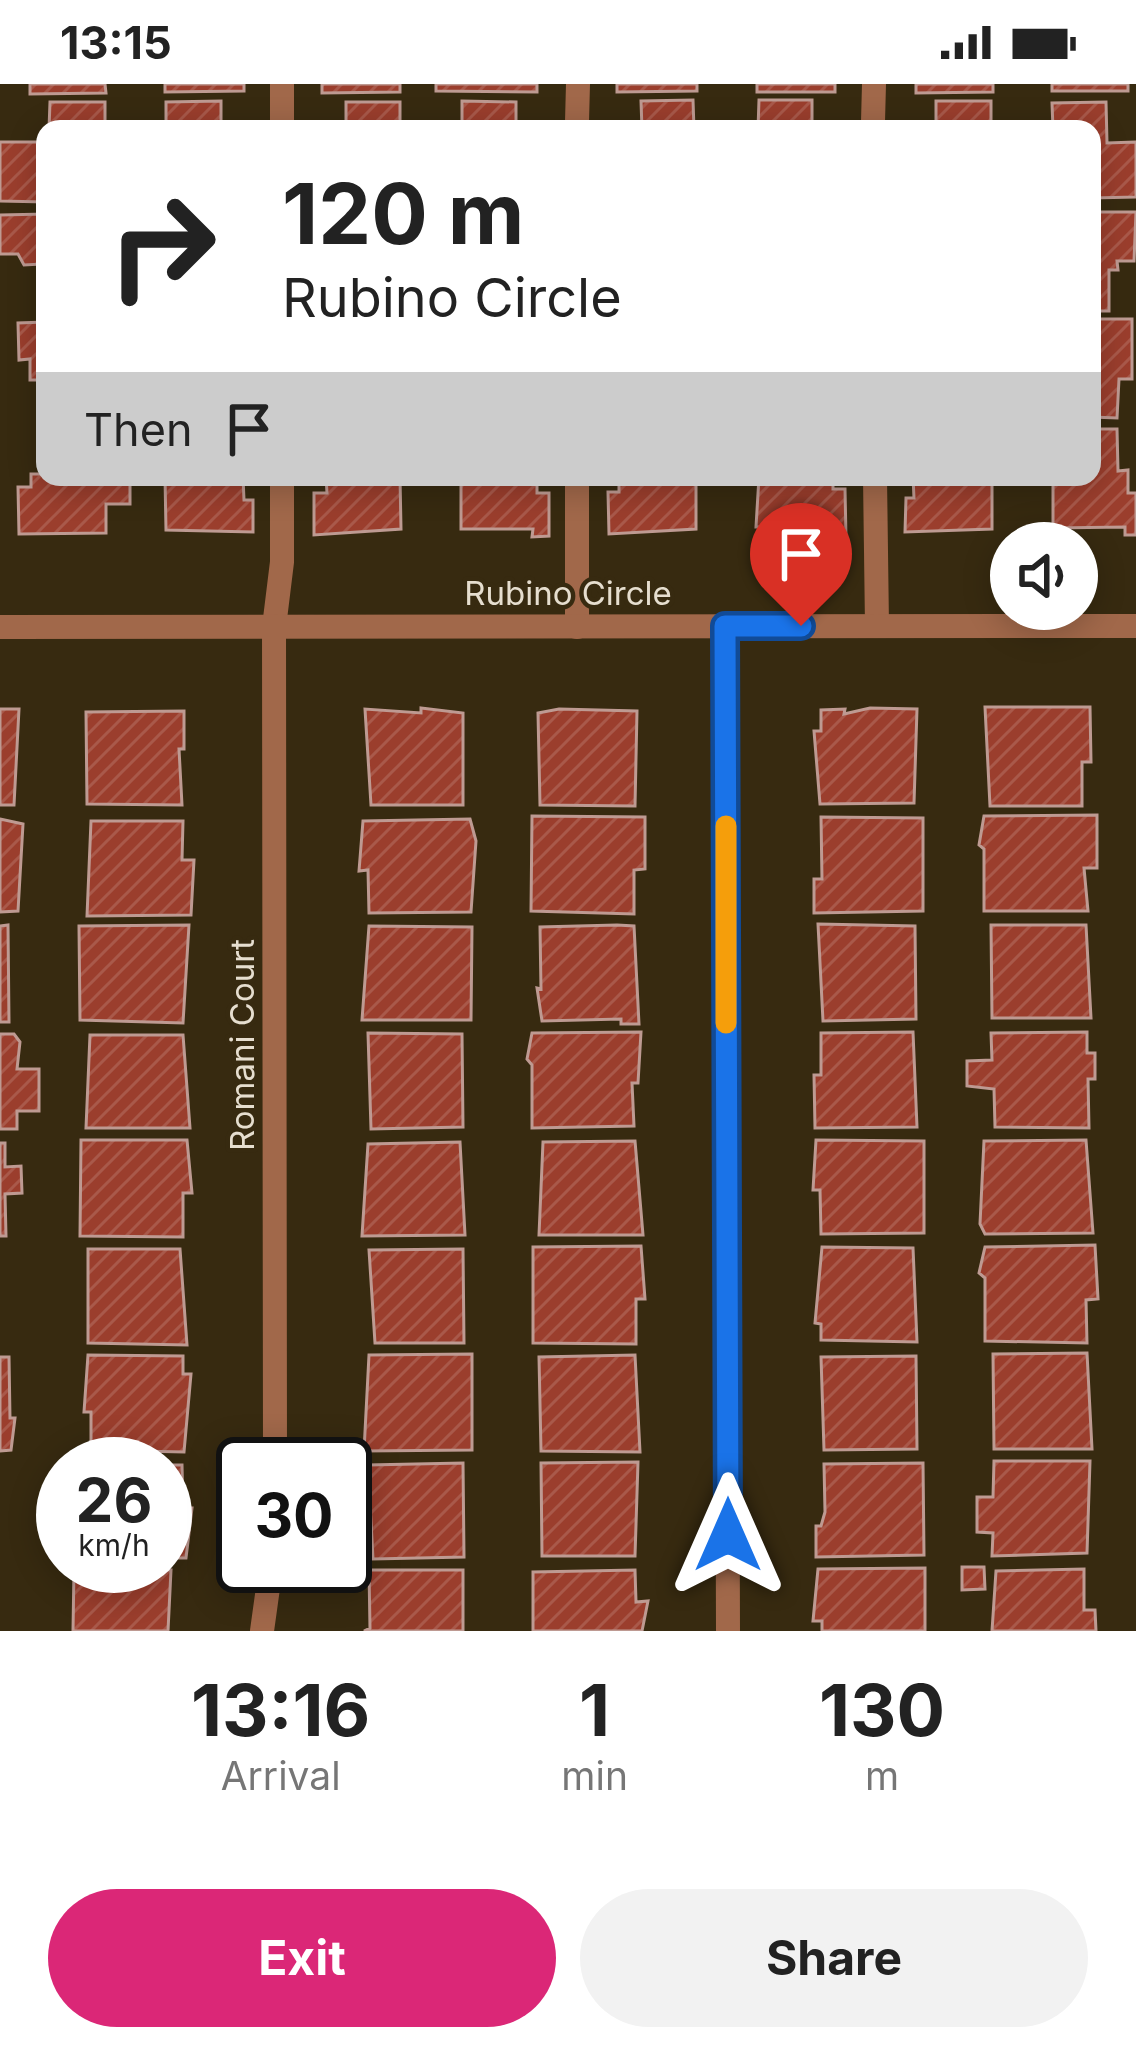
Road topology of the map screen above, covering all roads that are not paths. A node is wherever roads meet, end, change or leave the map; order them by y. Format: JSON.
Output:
{"nodes":[{"id":1,"x":282,"y":84,"type":"edge"},
{"id":2,"x":578,"y":84,"type":"edge"},
{"id":3,"x":874,"y":84,"type":"edge"},
{"id":4,"x":282,"y":120,"type":"edge"},
{"id":5,"x":577,"y":120,"type":"edge"},
{"id":6,"x":873,"y":120,"type":"edge"},
{"id":7,"x":282,"y":486,"type":"edge"},
{"id":8,"x":577,"y":486,"type":"edge"},
{"id":9,"x":875,"y":486,"type":"edge"},
{"id":10,"x":577,"y":626,"type":"junction"},
{"id":11,"x":725,"y":626,"type":"junction"},
{"id":12,"x":877,"y":626,"type":"junction"},
{"id":13,"x":1136,"y":626,"type":"edge"},
{"id":14,"x":0,"y":627,"type":"edge"},
{"id":15,"x":274,"y":627,"type":"junction"},
{"id":16,"x":275,"y":1437,"type":"edge"},
{"id":17,"x":267,"y":1593,"type":"edge"},
{"id":18,"x":262,"y":1631,"type":"edge"},
{"id":19,"x":728,"y":1631,"type":"edge"}],
"edges":[{"from":1,"to":4,"type":"street"},
{"from":2,"to":5,"type":"street"},
{"from":3,"to":6,"type":"street"},
{"from":7,"to":15,"type":"street","name":"Romani Court"},
{"from":8,"to":10,"type":"street"},
{"from":9,"to":12,"type":"street"},
{"from":10,"to":11,"type":"street","name":"Rubino Circle"},
{"from":10,"to":15,"type":"street","name":"Rubino Circle"},
{"from":11,"to":12,"type":"street","name":"Rubino Circle"},
{"from":11,"to":19,"type":"street"},
{"from":12,"to":13,"type":"street","name":"Rubino Circle"},
{"from":14,"to":15,"type":"street","name":"Rubino Circle"},
{"from":15,"to":16,"type":"street","name":"Romani Court"},
{"from":17,"to":18,"type":"street"}]}
